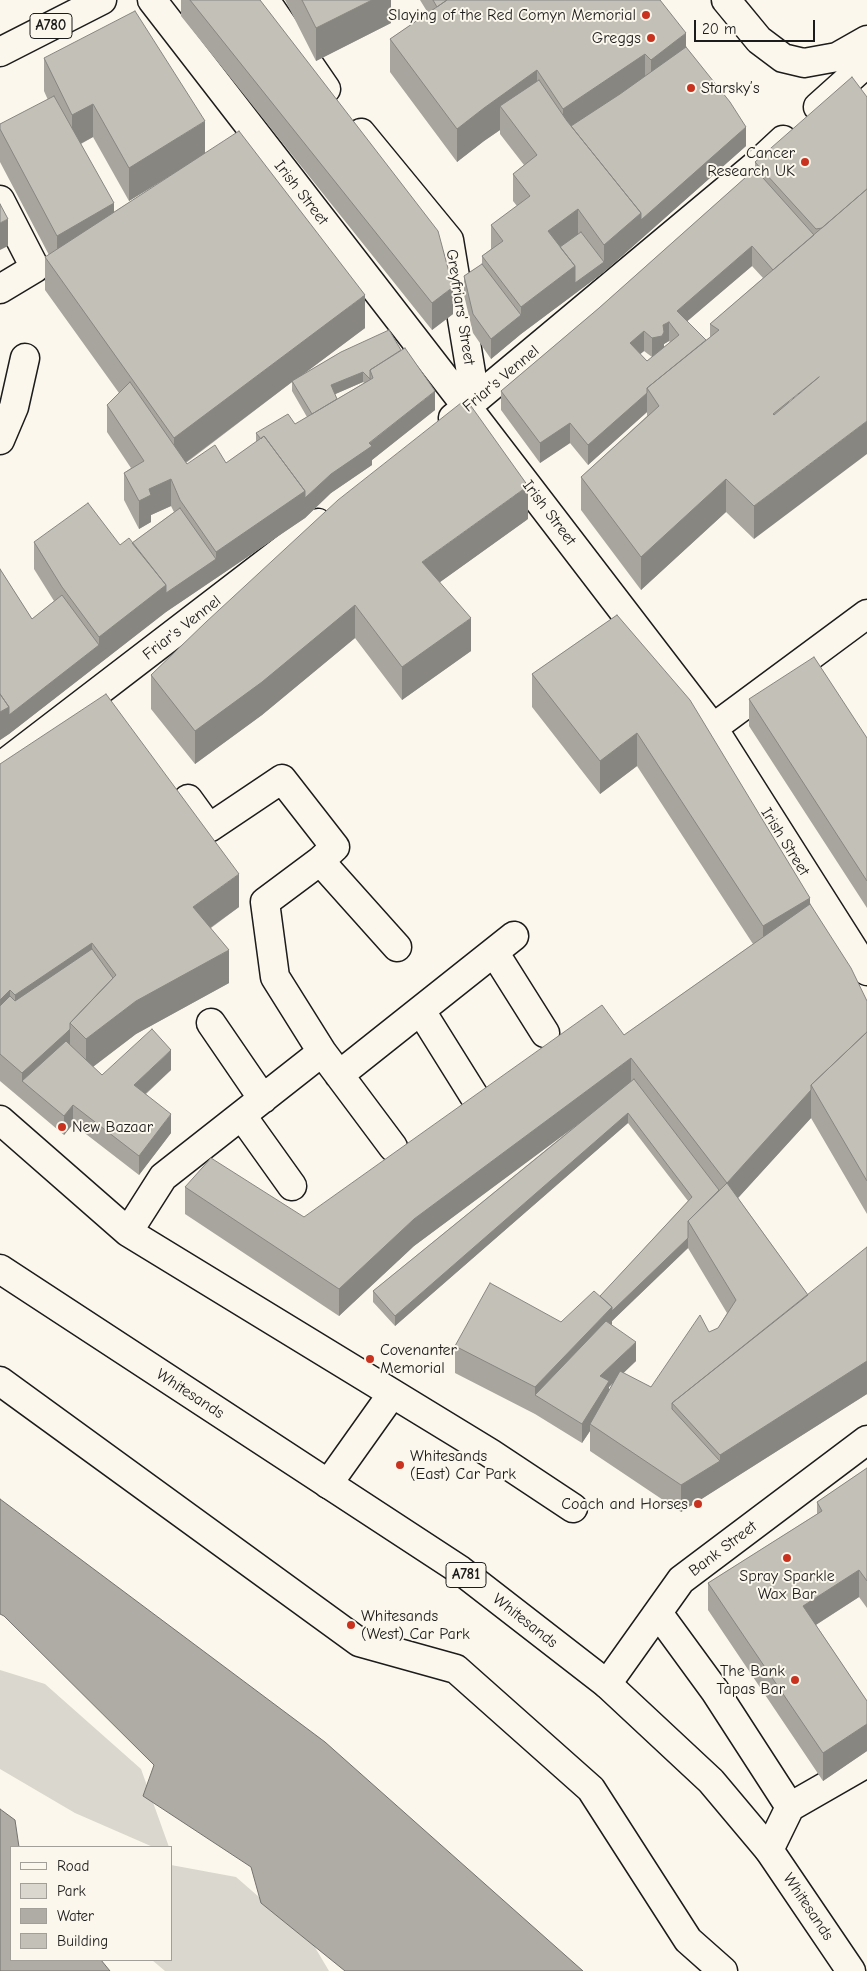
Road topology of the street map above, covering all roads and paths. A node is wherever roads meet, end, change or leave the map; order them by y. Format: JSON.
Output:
{"nodes":[{"id":1,"x":102,"y":0,"type":"edge"},
{"id":2,"x":152,"y":0,"type":"edge"},
{"id":3,"x":265,"y":0,"type":"edge"},
{"id":4,"x":726,"y":0,"type":"edge"},
{"id":5,"x":867,"y":40,"type":"edge"},
{"id":6,"x":0,"y":52,"type":"edge"},
{"id":7,"x":867,"y":63,"type":"edge"},
{"id":8,"x":0,"y":200,"type":"edge"},
{"id":9,"x":0,"y":289,"type":"edge"},
{"id":10,"x":25,"y":358,"type":"dead end"},
{"id":11,"x":468,"y":407,"type":"junction"},
{"id":12,"x":437,"y":430,"type":"edge"},
{"id":13,"x":0,"y":440,"type":"edge"},
{"id":14,"x":338,"y":507,"type":"edge"},
{"id":15,"x":867,"y":614,"type":"edge"},
{"id":16,"x":713,"y":728,"type":"junction"},
{"id":17,"x":0,"y":767,"type":"edge"},
{"id":18,"x":188,"y":799,"type":"dead end"},
{"id":19,"x":320,"y":861,"type":"junction"},
{"id":20,"x":396,"y":947,"type":"dead end"},
{"id":21,"x":867,"y":972,"type":"edge"},
{"id":22,"x":421,"y":1011,"type":"junction"},
{"id":23,"x":211,"y":1023,"type":"dead end"},
{"id":24,"x":545,"y":1033,"type":"dead end"},
{"id":25,"x":322,"y":1052,"type":"junction"},
{"id":26,"x":340,"y":1075,"type":"junction"},
{"id":27,"x":263,"y":1099,"type":"junction"},
{"id":28,"x":476,"y":1099,"type":"edge"},
{"id":29,"x":242,"y":1116,"type":"junction"},
{"id":30,"x":0,"y":1120,"type":"edge"},
{"id":31,"x":393,"y":1147,"type":"dead end"},
{"id":32,"x":292,"y":1186,"type":"dead end"},
{"id":33,"x":128,"y":1232,"type":"junction"},
{"id":34,"x":0,"y":1269,"type":"edge"},
{"id":35,"x":0,"y":1381,"type":"edge"},
{"id":36,"x":392,"y":1394,"type":"junction"},
{"id":37,"x":867,"y":1440,"type":"edge"},
{"id":38,"x":328,"y":1484,"type":"junction"},
{"id":39,"x":573,"y":1508,"type":"dead end"},
{"id":40,"x":658,"y":1613,"type":"junction"},
{"id":41,"x":607,"y":1684,"type":"junction"},
{"id":42,"x":867,"y":1763,"type":"edge"},
{"id":43,"x":790,"y":1807,"type":"junction"},
{"id":44,"x":769,"y":1850,"type":"junction"},
{"id":45,"x":723,"y":1971,"type":"edge"},
{"id":46,"x":851,"y":1971,"type":"edge"}],
"edges":[{"from":1,"to":6,"type":"street","number":"A780"},
{"from":2,"to":11,"type":"street","name":"Irish Street"},
{"from":3,"to":11,"type":"street","name":"Greyfriars' Street"},
{"from":4,"to":5,"type":"street"},
{"from":7,"to":11,"type":"street","name":"Friar's Vennel"},
{"from":8,"to":9,"type":"street"},
{"from":10,"to":13,"type":"street"},
{"from":11,"to":12,"type":"street","name":"Friar's Vennel"},
{"from":11,"to":16,"type":"street","name":"Irish Street"},
{"from":14,"to":17,"type":"street","name":"Friar's Vennel"},
{"from":15,"to":16,"type":"street"},
{"from":16,"to":21,"type":"street","name":"Irish Street"},
{"from":18,"to":19,"type":"street"},
{"from":19,"to":20,"type":"street"},
{"from":19,"to":25,"type":"street"},
{"from":22,"to":24,"type":"street"},
{"from":22,"to":26,"type":"street"},
{"from":22,"to":28,"type":"street"},
{"from":23,"to":27,"type":"street"},
{"from":25,"to":26,"type":"street"},
{"from":25,"to":27,"type":"street"},
{"from":26,"to":31,"type":"street"},
{"from":27,"to":29,"type":"street"},
{"from":29,"to":32,"type":"street"},
{"from":29,"to":33,"type":"street"},
{"from":30,"to":33,"type":"street"},
{"from":33,"to":36,"type":"street"},
{"from":34,"to":38,"type":"street","name":"Whitesands","number":"A781"},
{"from":35,"to":45,"type":"street"},
{"from":36,"to":38,"type":"street"},
{"from":36,"to":39,"type":"street"},
{"from":37,"to":40,"type":"street","name":"Bank Street"},
{"from":38,"to":41,"type":"street","name":"Whitesands","number":"A781"},
{"from":40,"to":41,"type":"street","name":"Bank Street"},
{"from":40,"to":43,"type":"street"},
{"from":41,"to":44,"type":"street","name":"Whitesands","number":"A781"},
{"from":42,"to":43,"type":"street"},
{"from":43,"to":44,"type":"street"},
{"from":44,"to":46,"type":"street","name":"Whitesands","number":"A781"}]}
